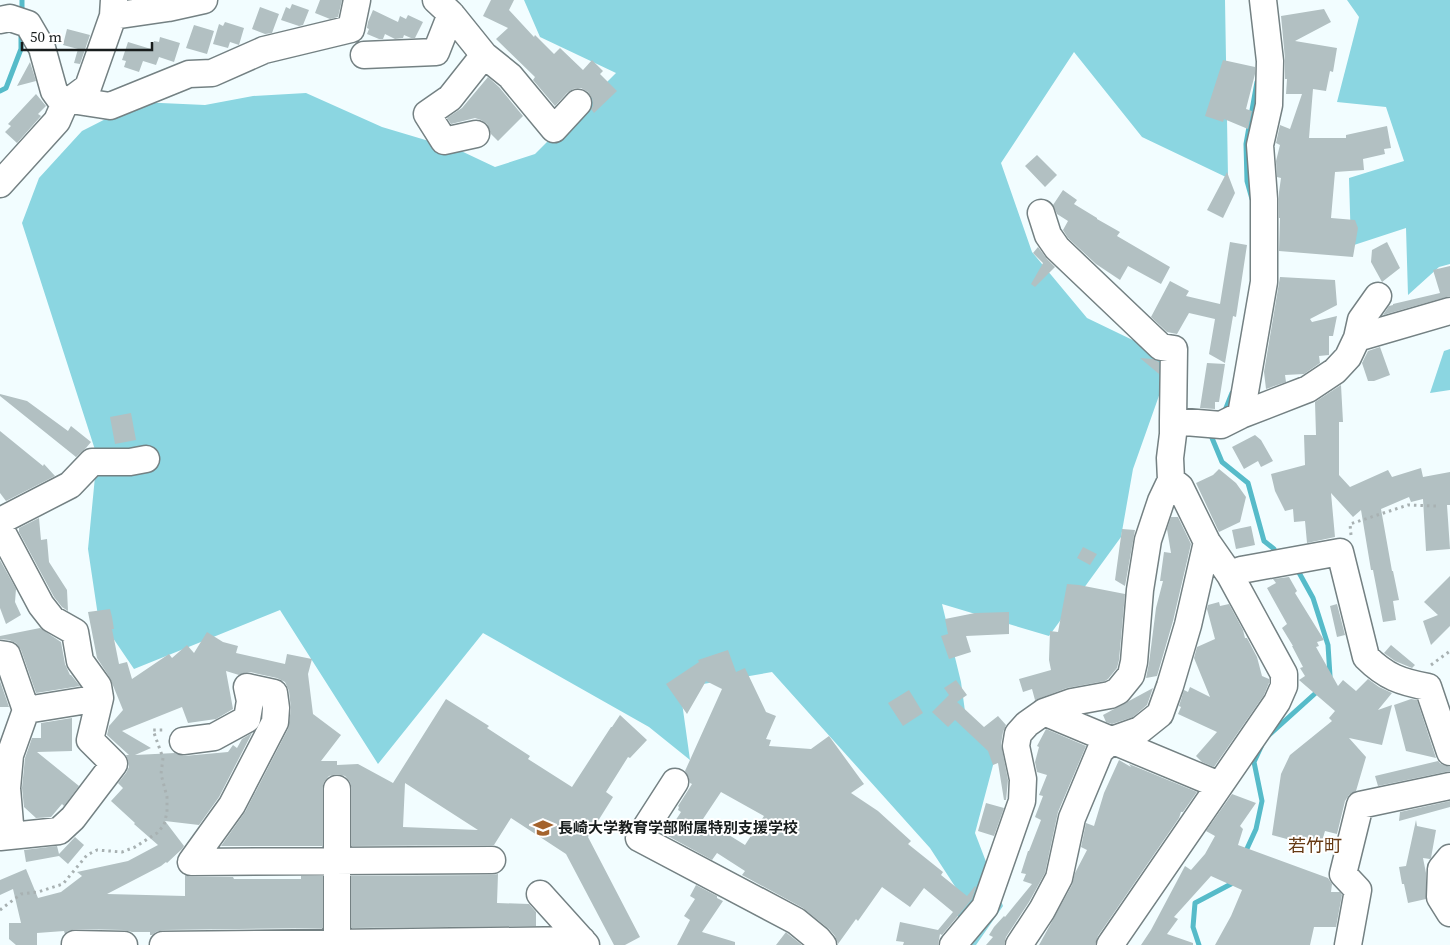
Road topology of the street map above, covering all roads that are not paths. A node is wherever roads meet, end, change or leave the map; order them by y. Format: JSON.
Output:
{"nodes":[{"id":1,"x":204,"y":0,"type":"edge"},
{"id":2,"x":357,"y":0,"type":"edge"},
{"id":3,"x":1263,"y":0,"type":"edge"},
{"id":4,"x":443,"y":7,"type":"edge"},
{"id":5,"x":114,"y":8,"type":"edge"},
{"id":6,"x":0,"y":20,"type":"edge"},
{"id":7,"x":364,"y":55,"type":"dead end"},
{"id":8,"x":484,"y":55,"type":"junction"},
{"id":9,"x":67,"y":103,"type":"junction"},
{"id":10,"x":578,"y":103,"type":"dead end"},
{"id":11,"x":476,"y":134,"type":"dead end"},
{"id":12,"x":0,"y":184,"type":"edge"},
{"id":13,"x":1041,"y":212,"type":"dead end"},
{"id":14,"x":1378,"y":296,"type":"dead end"},
{"id":15,"x":1450,"y":311,"type":"edge"},
{"id":16,"x":1357,"y":338,"type":"junction"},
{"id":17,"x":1241,"y":415,"type":"junction"},
{"id":18,"x":1173,"y":421,"type":"junction"},
{"id":19,"x":146,"y":459,"type":"dead end"},
{"id":20,"x":1171,"y":480,"type":"junction"},
{"id":21,"x":0,"y":521,"type":"edge"},
{"id":22,"x":0,"y":528,"type":"edge"},
{"id":23,"x":1207,"y":542,"type":"junction"},
{"id":24,"x":1230,"y":574,"type":"junction"},
{"id":25,"x":0,"y":654,"type":"edge"},
{"id":26,"x":100,"y":698,"type":"junction"},
{"id":27,"x":26,"y":710,"type":"junction"},
{"id":28,"x":1044,"y":712,"type":"junction"},
{"id":29,"x":1112,"y":740,"type":"junction"},
{"id":30,"x":183,"y":741,"type":"road end"},
{"id":31,"x":1450,"y":752,"type":"edge"},
{"id":32,"x":675,"y":782,"type":"dead end"},
{"id":33,"x":1219,"y":785,"type":"junction"},
{"id":34,"x":1450,"y":786,"type":"edge"},
{"id":35,"x":337,"y":789,"type":"dead end"},
{"id":36,"x":5,"y":837,"type":"edge"},
{"id":37,"x":1450,"y":858,"type":"edge"},
{"id":38,"x":492,"y":860,"type":"dead end"},
{"id":39,"x":337,"y":862,"type":"junction"},
{"id":40,"x":540,"y":894,"type":"dead end"},
{"id":41,"x":1450,"y":912,"type":"edge"},
{"id":42,"x":336,"y":943,"type":"junction"},
{"id":43,"x":584,"y":943,"type":"edge"},
{"id":44,"x":75,"y":944,"type":"edge"},
{"id":45,"x":124,"y":945,"type":"edge"},
{"id":46,"x":162,"y":945,"type":"edge"},
{"id":47,"x":823,"y":945,"type":"edge"},
{"id":48,"x":953,"y":945,"type":"edge"},
{"id":49,"x":1019,"y":945,"type":"edge"},
{"id":50,"x":1110,"y":945,"type":"edge"},
{"id":51,"x":1348,"y":945,"type":"edge"}],
"edges":[{"from":1,"to":5,"type":"street"},
{"from":2,"to":9,"type":"street"},
{"from":3,"to":17,"type":"street"},
{"from":4,"to":7,"type":"street"},
{"from":4,"to":8,"type":"street"},
{"from":5,"to":9,"type":"street"},
{"from":6,"to":9,"type":"street"},
{"from":8,"to":10,"type":"street"},
{"from":8,"to":11,"type":"street"},
{"from":9,"to":12,"type":"street"},
{"from":13,"to":18,"type":"street"},
{"from":14,"to":16,"type":"street"},
{"from":15,"to":16,"type":"street"},
{"from":16,"to":17,"type":"street"},
{"from":17,"to":18,"type":"street"},
{"from":18,"to":20,"type":"street"},
{"from":19,"to":21,"type":"street"},
{"from":20,"to":23,"type":"street"},
{"from":20,"to":28,"type":"street"},
{"from":22,"to":26,"type":"street"},
{"from":23,"to":24,"type":"street"},
{"from":23,"to":29,"type":"street"},
{"from":24,"to":31,"type":"street"},
{"from":24,"to":33,"type":"street"},
{"from":25,"to":27,"type":"street"},
{"from":26,"to":27,"type":"street"},
{"from":26,"to":36,"type":"street"},
{"from":27,"to":36,"type":"street"},
{"from":28,"to":29,"type":"street"},
{"from":28,"to":48,"type":"street"},
{"from":29,"to":33,"type":"street"},
{"from":29,"to":49,"type":"street"},
{"from":30,"to":39,"type":"street"},
{"from":32,"to":47,"type":"street"},
{"from":33,"to":50,"type":"street"},
{"from":34,"to":51,"type":"street"},
{"from":35,"to":39,"type":"street"},
{"from":37,"to":41,"type":"street"},
{"from":38,"to":39,"type":"street"},
{"from":39,"to":42,"type":"street"},
{"from":40,"to":43,"type":"street"},
{"from":42,"to":43,"type":"street"},
{"from":42,"to":46,"type":"street"},
{"from":44,"to":45,"type":"street"}]}
